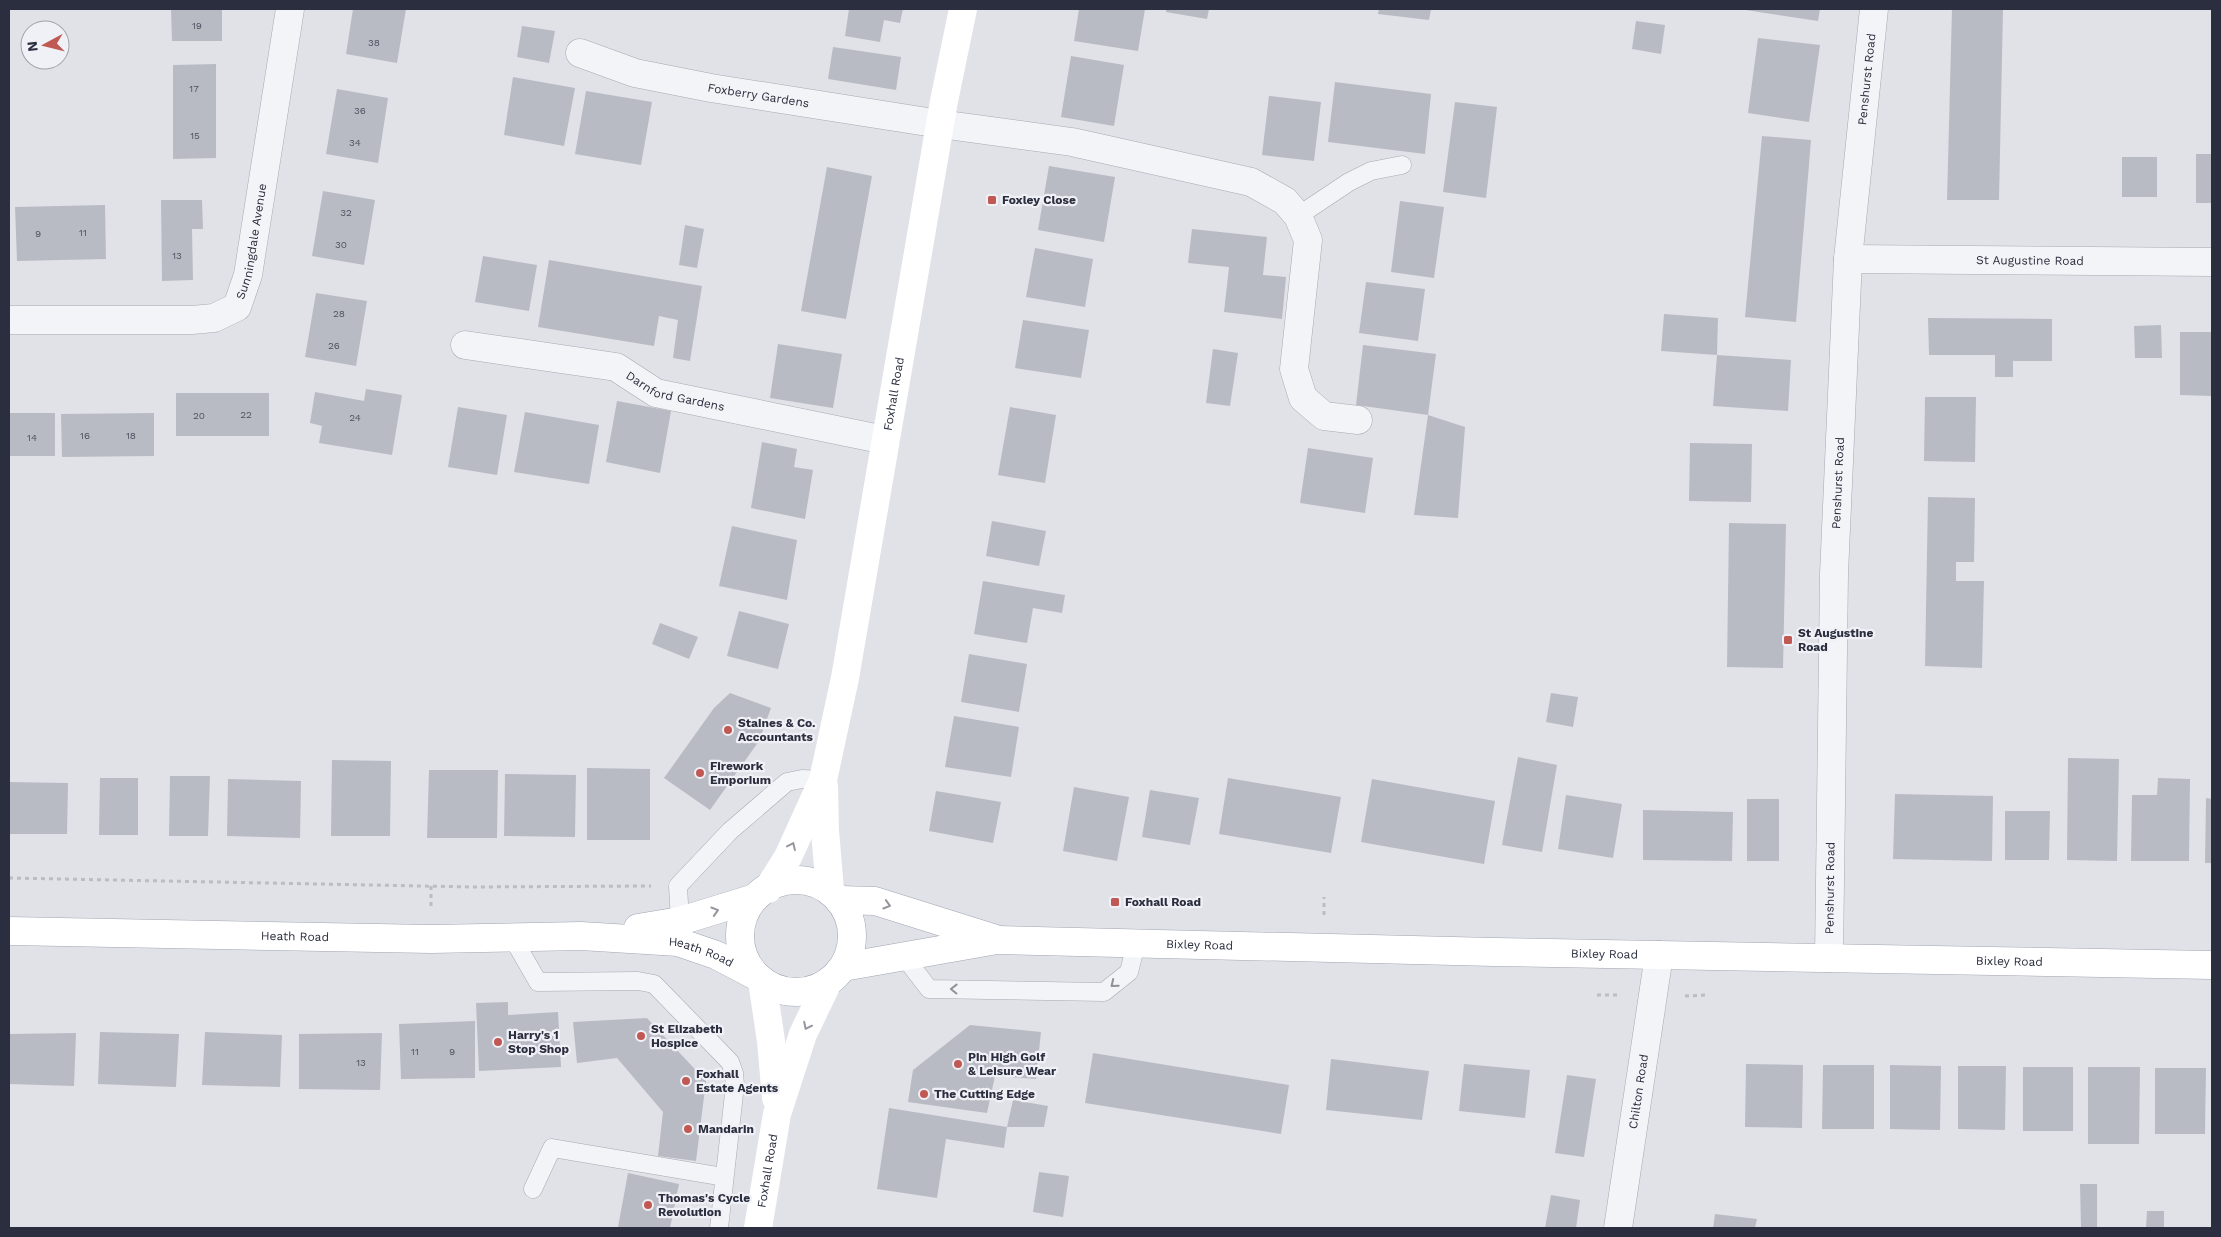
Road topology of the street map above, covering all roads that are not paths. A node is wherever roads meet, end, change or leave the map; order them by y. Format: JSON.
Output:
{"nodes":[{"id":1,"x":290,"y":9,"type":"edge"},
{"id":2,"x":963,"y":9,"type":"edge"},
{"id":3,"x":1874,"y":9,"type":"edge"},
{"id":4,"x":580,"y":53,"type":"dead end"},
{"id":5,"x":940,"y":124,"type":"junction"},
{"id":6,"x":1402,"y":165,"type":"dead end"},
{"id":7,"x":1298,"y":216,"type":"junction"},
{"id":8,"x":1848,"y":259,"type":"junction"},
{"id":9,"x":2212,"y":262,"type":"edge"},
{"id":10,"x":9,"y":320,"type":"edge"},
{"id":11,"x":465,"y":346,"type":"dead end"},
{"id":12,"x":1358,"y":420,"type":"dead end"},
{"id":13,"x":885,"y":440,"type":"junction"},
{"id":14,"x":823,"y":780,"type":"junction"},
{"id":15,"x":762,"y":893,"type":"junction"},
{"id":16,"x":835,"y":895,"type":"junction"},
{"id":17,"x":680,"y":922,"type":"junction"},
{"id":18,"x":9,"y":931,"type":"edge"},
{"id":19,"x":581,"y":936,"type":"junction"},
{"id":20,"x":512,"y":937,"type":"junction"},
{"id":21,"x":997,"y":940,"type":"junction"},
{"id":22,"x":1136,"y":944,"type":"junction"},
{"id":23,"x":903,"y":955,"type":"junction"},
{"id":24,"x":1659,"y":955,"type":"junction"},
{"id":25,"x":1829,"y":958,"type":"junction"},
{"id":26,"x":2212,"y":965,"type":"edge"},
{"id":27,"x":835,"y":975,"type":"junction"},
{"id":28,"x":759,"y":979,"type":"junction"},
{"id":29,"x":777,"y":1114,"type":"junction"},
{"id":30,"x":724,"y":1177,"type":"junction"},
{"id":31,"x":533,"y":1189,"type":"dead end"},
{"id":32,"x":719,"y":1228,"type":"edge"},
{"id":33,"x":758,"y":1228,"type":"edge"},
{"id":34,"x":1618,"y":1228,"type":"edge"}],
"edges":[{"from":1,"to":10,"type":"street","name":"Sunningdale Avenue"},
{"from":2,"to":5,"type":"main road","name":"Foxhall Road"},
{"from":3,"to":8,"type":"street","name":"Penshurst Road"},
{"from":4,"to":5,"type":"street","name":"Foxberry Gardens"},
{"from":5,"to":7,"type":"street"},
{"from":5,"to":13,"type":"main road","name":"Foxhall Road"},
{"from":6,"to":7,"type":"lane"},
{"from":7,"to":12,"type":"street"},
{"from":8,"to":9,"type":"street","name":"St Augustine Road"},
{"from":8,"to":25,"type":"street","name":"Penshurst Road"},
{"from":11,"to":13,"type":"street","name":"Darnford Gardens"},
{"from":13,"to":14,"type":"main road","name":"Foxhall Road"},
{"from":15,"to":14,"type":"main road","name":"Foxhall Road","one_way":true},
{"from":14,"to":16,"type":"main road","name":"Foxhall Road"},
{"from":14,"to":17,"type":"lane"},
{"from":15,"to":16,"type":"main road"},
{"from":17,"to":15,"type":"main road","name":"Heath Road","one_way":true},
{"from":15,"to":28,"type":"main road"},
{"from":16,"to":21,"type":"main road","name":"Bixley Road","one_way":true},
{"from":16,"to":27,"type":"main road"},
{"from":17,"to":19,"type":"main road","name":"Heath Road"},
{"from":18,"to":20,"type":"main road","name":"Heath Road"},
{"from":19,"to":20,"type":"main road","name":"Heath Road"},
{"from":19,"to":28,"type":"main road","name":"Heath Road"},
{"from":20,"to":30,"type":"lane"},
{"from":21,"to":22,"type":"main road","name":"Bixley Road"},
{"from":21,"to":23,"type":"main road","name":"Bixley Road"},
{"from":22,"to":23,"type":"lane","one_way":true},
{"from":22,"to":24,"type":"main road","name":"Bixley Road"},
{"from":23,"to":27,"type":"main road","name":"Bixley Road"},
{"from":24,"to":25,"type":"main road","name":"Bixley Road"},
{"from":24,"to":34,"type":"street","name":"Chilton Road"},
{"from":25,"to":26,"type":"main road","name":"Bixley Road"},
{"from":27,"to":28,"type":"main road"},
{"from":27,"to":29,"type":"main road","name":"Foxhall Road","one_way":true},
{"from":28,"to":29,"type":"main road","name":"Foxhall Road"},
{"from":29,"to":33,"type":"main road","name":"Foxhall Road"},
{"from":30,"to":31,"type":"lane"},
{"from":30,"to":32,"type":"lane"}]}
